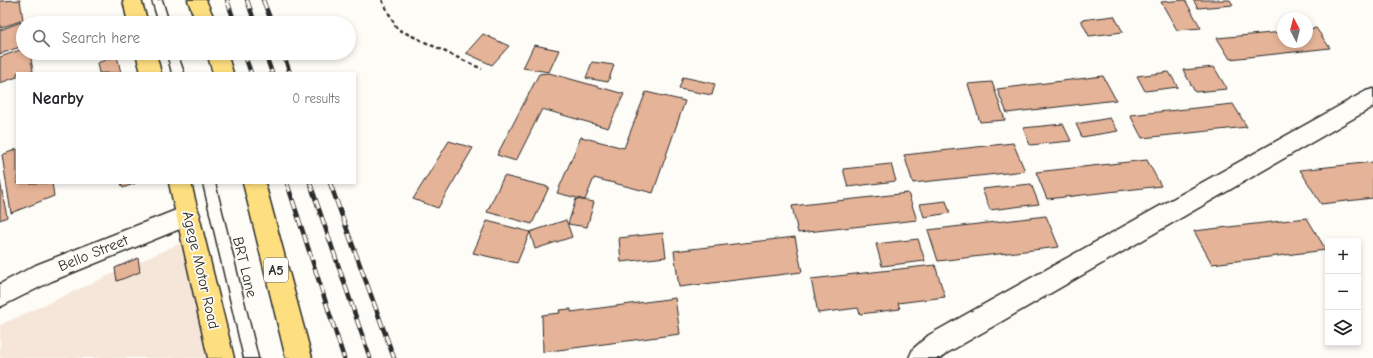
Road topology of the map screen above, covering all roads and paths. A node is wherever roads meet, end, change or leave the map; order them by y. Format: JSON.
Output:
{"nodes":[{"id":1,"x":132,"y":0,"type":"edge"},
{"id":2,"x":157,"y":0,"type":"edge"},
{"id":3,"x":197,"y":0,"type":"edge"},
{"id":4,"x":382,"y":0,"type":"edge"},
{"id":5,"x":136,"y":16,"type":"edge"},
{"id":6,"x":162,"y":16,"type":"edge"},
{"id":7,"x":203,"y":16,"type":"edge"},
{"id":8,"x":148,"y":60,"type":"edge"},
{"id":9,"x":174,"y":60,"type":"edge"},
{"id":10,"x":218,"y":60,"type":"edge"},
{"id":11,"x":482,"y":69,"type":"dead end"},
{"id":12,"x":151,"y":72,"type":"edge"},
{"id":13,"x":178,"y":72,"type":"edge"},
{"id":14,"x":223,"y":72,"type":"edge"},
{"id":15,"x":1373,"y":97,"type":"edge"},
{"id":16,"x":180,"y":184,"type":"edge"},
{"id":17,"x":209,"y":184,"type":"edge"},
{"id":18,"x":254,"y":184,"type":"edge"},
{"id":19,"x":189,"y":215,"type":"junction"},
{"id":20,"x":0,"y":296,"type":"edge"},
{"id":21,"x":221,"y":358,"type":"edge"},
{"id":22,"x":251,"y":358,"type":"edge"},
{"id":23,"x":299,"y":358,"type":"edge"},
{"id":24,"x":922,"y":358,"type":"edge"}],
"edges":[{"from":1,"to":5,"type":"highway"},
{"from":2,"to":6,"type":"lane"},
{"from":3,"to":7,"type":"highway"},
{"from":4,"to":11,"type":"path"},
{"from":8,"to":12,"type":"highway"},
{"from":9,"to":13,"type":"lane"},
{"from":10,"to":14,"type":"highway"},
{"from":15,"to":24,"type":"street"},
{"from":16,"to":19,"type":"highway","name":"Agege Motor Road"},
{"from":17,"to":22,"type":"lane","name":"BRT Lane"},
{"from":18,"to":23,"type":"highway","number":"A5"},
{"from":19,"to":20,"type":"street","name":"Bello Street"},
{"from":19,"to":21,"type":"highway","name":"Agege Motor Road"}]}
